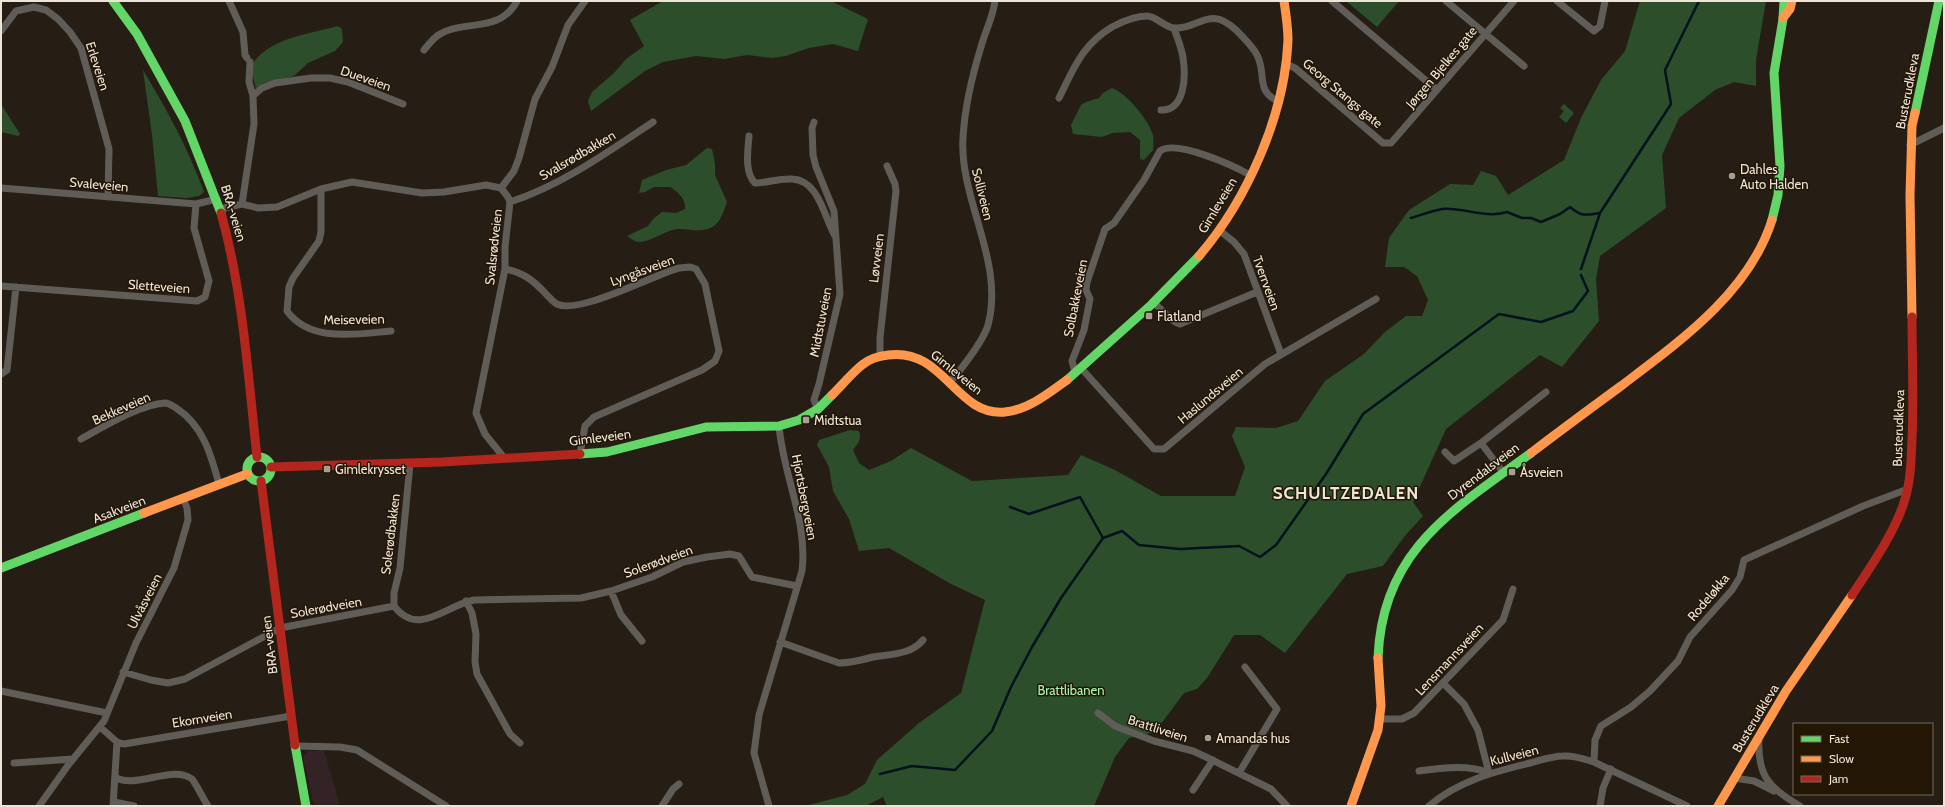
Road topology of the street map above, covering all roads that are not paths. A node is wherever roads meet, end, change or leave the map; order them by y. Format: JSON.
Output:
{"nodes":[{"id":1,"x":113,"y":1,"type":"edge"},
{"id":2,"x":229,"y":1,"type":"edge"},
{"id":3,"x":517,"y":1,"type":"edge"},
{"id":4,"x":585,"y":1,"type":"edge"},
{"id":5,"x":995,"y":1,"type":"edge"},
{"id":6,"x":1284,"y":1,"type":"edge"},
{"id":7,"x":1332,"y":1,"type":"edge"},
{"id":8,"x":1446,"y":1,"type":"edge"},
{"id":9,"x":1514,"y":1,"type":"edge"},
{"id":10,"x":1557,"y":1,"type":"edge"},
{"id":11,"x":1605,"y":1,"type":"edge"},
{"id":12,"x":1784,"y":1,"type":"edge"},
{"id":13,"x":1792,"y":1,"type":"edge"},
{"id":14,"x":1939,"y":1,"type":"edge"},
{"id":15,"x":1783,"y":18,"type":"junction"},
{"id":16,"x":1174,"y":28,"type":"junction"},
{"id":17,"x":1,"y":31,"type":"edge"},
{"id":18,"x":1485,"y":34,"type":"junction"},
{"id":19,"x":424,"y":50,"type":"dead end"},
{"id":20,"x":1286,"y":64,"type":"junction"},
{"id":21,"x":1524,"y":66,"type":"dead end"},
{"id":22,"x":1437,"y":90,"type":"junction"},
{"id":23,"x":253,"y":96,"type":"junction"},
{"id":24,"x":1059,"y":98,"type":"dead end"},
{"id":25,"x":1278,"y":101,"type":"junction"},
{"id":26,"x":403,"y":104,"type":"dead end"},
{"id":27,"x":1161,"y":110,"type":"dead end"},
{"id":28,"x":653,"y":122,"type":"dead end"},
{"id":29,"x":814,"y":122,"type":"dead end"},
{"id":30,"x":1944,"y":128,"type":"edge"},
{"id":31,"x":749,"y":136,"type":"dead end"},
{"id":32,"x":1383,"y":143,"type":"joint"},
{"id":33,"x":1910,"y":145,"type":"junction"},
{"id":34,"x":887,"y":166,"type":"dead end"},
{"id":35,"x":1250,"y":175,"type":"junction"},
{"id":36,"x":1,"y":188,"type":"edge"},
{"id":37,"x":501,"y":188,"type":"junction"},
{"id":38,"x":321,"y":189,"type":"junction"},
{"id":39,"x":108,"y":197,"type":"junction"},
{"id":40,"x":217,"y":199,"type":"junction"},
{"id":41,"x":510,"y":202,"type":"junction"},
{"id":42,"x":196,"y":204,"type":"junction"},
{"id":43,"x":242,"y":204,"type":"junction"},
{"id":44,"x":220,"y":209,"type":"junction"},
{"id":45,"x":1219,"y":230,"type":"junction"},
{"id":46,"x":837,"y":237,"type":"junction"},
{"id":47,"x":505,"y":269,"type":"junction"},
{"id":48,"x":1,"y":286,"type":"edge"},
{"id":49,"x":16,"y":287,"type":"junction"},
{"id":50,"x":1257,"y":292,"type":"junction"},
{"id":51,"x":1376,"y":299,"type":"dead end"},
{"id":52,"x":1154,"y":302,"type":"junction"},
{"id":53,"x":392,"y":331,"type":"dead end"},
{"id":54,"x":1281,"y":354,"type":"junction"},
{"id":55,"x":880,"y":356,"type":"junction"},
{"id":56,"x":1078,"y":370,"type":"junction"},
{"id":57,"x":1,"y":374,"type":"edge"},
{"id":58,"x":949,"y":383,"type":"junction"},
{"id":59,"x":1546,"y":392,"type":"dead end"},
{"id":60,"x":818,"y":409,"type":"junction"},
{"id":61,"x":779,"y":426,"type":"junction"},
{"id":62,"x":81,"y":439,"type":"dead end"},
{"id":63,"x":1481,"y":443,"type":"junction"},
{"id":64,"x":1445,"y":452,"type":"dead end"},
{"id":65,"x":580,"y":454,"type":"junction"},
{"id":66,"x":257,"y":457,"type":"junction"},
{"id":67,"x":505,"y":459,"type":"junction"},
{"id":68,"x":410,"y":464,"type":"junction"},
{"id":69,"x":271,"y":467,"type":"junction"},
{"id":70,"x":1503,"y":472,"type":"junction"},
{"id":71,"x":247,"y":474,"type":"junction"},
{"id":72,"x":261,"y":482,"type":"junction"},
{"id":73,"x":219,"y":484,"type":"junction"},
{"id":74,"x":1908,"y":489,"type":"junction"},
{"id":75,"x":183,"y":498,"type":"junction"},
{"id":76,"x":1,"y":568,"type":"edge"},
{"id":77,"x":797,"y":586,"type":"junction"},
{"id":78,"x":1513,"y":589,"type":"dead end"},
{"id":79,"x":611,"y":591,"type":"junction"},
{"id":80,"x":466,"y":601,"type":"junction"},
{"id":81,"x":394,"y":606,"type":"junction"},
{"id":82,"x":280,"y":628,"type":"junction"},
{"id":83,"x":923,"y":640,"type":"dead end"},
{"id":84,"x":642,"y":641,"type":"dead end"},
{"id":85,"x":780,"y":642,"type":"junction"},
{"id":86,"x":1245,"y":667,"type":"dead end"},
{"id":87,"x":123,"y":672,"type":"junction"},
{"id":88,"x":1443,"y":683,"type":"junction"},
{"id":89,"x":1,"y":691,"type":"edge"},
{"id":90,"x":107,"y":713,"type":"junction"},
{"id":91,"x":1098,"y":713,"type":"dead end"},
{"id":92,"x":291,"y":716,"type":"junction"},
{"id":93,"x":1380,"y":719,"type":"junction"},
{"id":94,"x":100,"y":727,"type":"junction"},
{"id":95,"x":1760,"y":735,"type":"junction"},
{"id":96,"x":117,"y":742,"type":"junction"},
{"id":97,"x":520,"y":743,"type":"dead end"},
{"id":98,"x":296,"y":746,"type":"junction"},
{"id":99,"x":73,"y":759,"type":"junction"},
{"id":100,"x":1213,"y":760,"type":"junction"},
{"id":101,"x":1594,"y":762,"type":"junction"},
{"id":102,"x":14,"y":763,"type":"dead end"},
{"id":103,"x":1611,"y":769,"type":"junction"},
{"id":104,"x":1419,"y":771,"type":"dead end"},
{"id":105,"x":1239,"y":773,"type":"junction"},
{"id":106,"x":1489,"y":773,"type":"junction"},
{"id":107,"x":115,"y":777,"type":"junction"},
{"id":108,"x":1734,"y":778,"type":"junction"},
{"id":109,"x":679,"y":784,"type":"dead end"},
{"id":110,"x":1193,"y":790,"type":"dead end"},
{"id":111,"x":1776,"y":792,"type":"junction"},
{"id":112,"x":113,"y":804,"type":"edge"},
{"id":113,"x":39,"y":806,"type":"edge"},
{"id":114,"x":134,"y":806,"type":"edge"},
{"id":115,"x":208,"y":806,"type":"edge"},
{"id":116,"x":306,"y":806,"type":"edge"},
{"id":117,"x":446,"y":806,"type":"edge"},
{"id":118,"x":662,"y":806,"type":"edge"},
{"id":119,"x":769,"y":806,"type":"edge"},
{"id":120,"x":1288,"y":806,"type":"edge"},
{"id":121,"x":1351,"y":806,"type":"edge"},
{"id":122,"x":1429,"y":806,"type":"edge"},
{"id":123,"x":1600,"y":806,"type":"edge"},
{"id":124,"x":1687,"y":806,"type":"edge"},
{"id":125,"x":1718,"y":806,"type":"edge"},
{"id":126,"x":1800,"y":806,"type":"edge"}],
"edges":[{"from":1,"to":40,"type":"street","name":"BRA-veien"},
{"from":2,"to":23,"type":"street"},
{"from":3,"to":19,"type":"street"},
{"from":4,"to":37,"type":"street"},
{"from":5,"to":58,"type":"street","name":"Solliveien"},
{"from":6,"to":20,"type":"street","name":"Gimleveien"},
{"from":7,"to":22,"type":"street"},
{"from":8,"to":18,"type":"street"},
{"from":9,"to":18,"type":"street","name":"Jørgen Bjelkes gate"},
{"from":10,"to":11,"type":"street"},
{"from":12,"to":15,"type":"street"},
{"from":13,"to":15,"type":"street"},
{"from":14,"to":33,"type":"street","name":"Busterudkleva"},
{"from":15,"to":70,"type":"street","name":"Dyrendalsveien"},
{"from":16,"to":24,"type":"street"},
{"from":16,"to":25,"type":"street"},
{"from":16,"to":27,"type":"street"},
{"from":17,"to":39,"type":"street","name":"Erleveien"},
{"from":18,"to":21,"type":"street"},
{"from":18,"to":22,"type":"street","name":"Jørgen Bjelkes gate"},
{"from":20,"to":25,"type":"street","name":"Gimleveien"},
{"from":20,"to":32,"type":"street","name":"Georg Stangs gate"},
{"from":22,"to":32,"type":"street","name":"Jørgen Bjelkes gate"},
{"from":23,"to":26,"type":"street","name":"Dueveien"},
{"from":23,"to":43,"type":"street"},
{"from":25,"to":35,"type":"street","name":"Gimleveien"},
{"from":28,"to":41,"type":"street","name":"Svalsrødbakken"},
{"from":29,"to":46,"type":"street","name":"Midtstuveien"},
{"from":30,"to":33,"type":"street"},
{"from":31,"to":46,"type":"street","name":"Midtstuveien"},
{"from":33,"to":74,"type":"street","name":"Busterudkleva"},
{"from":34,"to":55,"type":"street","name":"Løvveien"},
{"from":35,"to":45,"type":"street","name":"Gimleveien"},
{"from":35,"to":56,"type":"street","name":"Solbakkeveien"},
{"from":36,"to":39,"type":"street","name":"Svaleveien"},
{"from":37,"to":38,"type":"street"},
{"from":37,"to":41,"type":"street","name":"Svalsrødveien"},
{"from":38,"to":43,"type":"street"},
{"from":38,"to":53,"type":"street","name":"Meiseveien"},
{"from":39,"to":42,"type":"street","name":"Svaleveien"},
{"from":40,"to":42,"type":"street"},
{"from":40,"to":44,"type":"street","name":"BRA-veien"},
{"from":41,"to":47,"type":"street","name":"Svalsrødveien"},
{"from":42,"to":49,"type":"street","name":"Sletteveien"},
{"from":43,"to":44,"type":"street"},
{"from":44,"to":66,"type":"street","name":"BRA-veien"},
{"from":45,"to":50,"type":"street","name":"Tverrveien"},
{"from":45,"to":52,"type":"street","name":"Gimleveien"},
{"from":46,"to":60,"type":"street","name":"Midtstuveien"},
{"from":47,"to":65,"type":"street","name":"Lyngåsveien"},
{"from":47,"to":67,"type":"street","name":"Svalsrødveien"},
{"from":48,"to":49,"type":"street","name":"Sletteveien"},
{"from":49,"to":57,"type":"street"},
{"from":50,"to":52,"type":"street"},
{"from":50,"to":54,"type":"street","name":"Tverrveien"},
{"from":51,"to":54,"type":"street","name":"Haslundsveien"},
{"from":52,"to":56,"type":"street","name":"Gimleveien"},
{"from":54,"to":56,"type":"street","name":"Haslundsveien"},
{"from":55,"to":58,"type":"street","name":"Gimleveien"},
{"from":55,"to":60,"type":"street","name":"Gimleveien"},
{"from":56,"to":58,"type":"street","name":"Gimleveien"},
{"from":59,"to":63,"type":"street"},
{"from":60,"to":61,"type":"street","name":"Gimleveien"},
{"from":61,"to":65,"type":"street","name":"Gimleveien"},
{"from":61,"to":77,"type":"street","name":"Hjortsbergveien"},
{"from":62,"to":73,"type":"street","name":"Bekkeveien"},
{"from":63,"to":64,"type":"street"},
{"from":63,"to":70,"type":"street"},
{"from":65,"to":67,"type":"street","name":"Gimleveien"},
{"from":66,"to":69,"type":"street"},
{"from":66,"to":71,"type":"street"},
{"from":67,"to":68,"type":"street","name":"Gimleveien"},
{"from":68,"to":69,"type":"street","name":"Gimleveien"},
{"from":68,"to":81,"type":"street","name":"Solerødbakken"},
{"from":69,"to":72,"type":"street"},
{"from":70,"to":93,"type":"street","name":"Dyrendalsveien"},
{"from":71,"to":72,"type":"street"},
{"from":71,"to":73,"type":"street","name":"Asakveien"},
{"from":72,"to":82,"type":"street","name":"BRA-veien"},
{"from":73,"to":75,"type":"street","name":"Asakveien"},
{"from":74,"to":95,"type":"street","name":"Busterudkleva"},
{"from":74,"to":101,"type":"street","name":"Rodeløkka"},
{"from":75,"to":76,"type":"street","name":"Asakveien"},
{"from":75,"to":87,"type":"street","name":"Ulvåsveien"},
{"from":77,"to":79,"type":"street","name":"Solerødveien"},
{"from":77,"to":85,"type":"street","name":"Hjortsbergveien"},
{"from":78,"to":88,"type":"street","name":"Lensmannsveien"},
{"from":79,"to":80,"type":"street","name":"Solerødveien"},
{"from":79,"to":84,"type":"street","name":"Solerødveien"},
{"from":80,"to":81,"type":"street","name":"Solerødveien"},
{"from":80,"to":97,"type":"street"},
{"from":81,"to":82,"type":"street","name":"Solerødveien"},
{"from":82,"to":87,"type":"street","name":"Solerødveien"},
{"from":82,"to":92,"type":"street","name":"BRA-veien"},
{"from":83,"to":85,"type":"street"},
{"from":85,"to":119,"type":"street","name":"Hjortsbergveien"},
{"from":86,"to":105,"type":"street"},
{"from":87,"to":90,"type":"street","name":"Ulvåsveien"},
{"from":88,"to":93,"type":"street","name":"Lensmannsveien"},
{"from":88,"to":106,"type":"street"},
{"from":89,"to":90,"type":"street"},
{"from":90,"to":94,"type":"street","name":"Ulvåsveien"},
{"from":91,"to":100,"type":"street","name":"Brattliveien"},
{"from":92,"to":96,"type":"street","name":"Ekornveien"},
{"from":92,"to":98,"type":"street","name":"BRA-veien"},
{"from":93,"to":121,"type":"street","name":"Dyrendalsveien"},
{"from":94,"to":96,"type":"street"},
{"from":94,"to":99,"type":"street","name":"Ulvåsveien"},
{"from":95,"to":108,"type":"street","name":"Busterudkleva"},
{"from":95,"to":111,"type":"street"},
{"from":96,"to":107,"type":"street"},
{"from":98,"to":116,"type":"street","name":"BRA-veien"},
{"from":98,"to":117,"type":"street"},
{"from":99,"to":102,"type":"street"},
{"from":99,"to":113,"type":"street","name":"Ulvåsveien"},
{"from":100,"to":105,"type":"street","name":"Brattliveien"},
{"from":100,"to":110,"type":"street"},
{"from":101,"to":103,"type":"street","name":"Kullveien"},
{"from":101,"to":106,"type":"street","name":"Kullveien"},
{"from":103,"to":123,"type":"street"},
{"from":103,"to":124,"type":"street","name":"Kullveien"},
{"from":104,"to":106,"type":"street"},
{"from":105,"to":120,"type":"street","name":"Brattliveien"},
{"from":106,"to":122,"type":"street","name":"Kullveien"},
{"from":107,"to":112,"type":"street"},
{"from":107,"to":115,"type":"street"},
{"from":108,"to":111,"type":"street"},
{"from":108,"to":125,"type":"street","name":"Busterudkleva"},
{"from":109,"to":118,"type":"street"},
{"from":111,"to":126,"type":"street"},
{"from":112,"to":114,"type":"street"}]}
